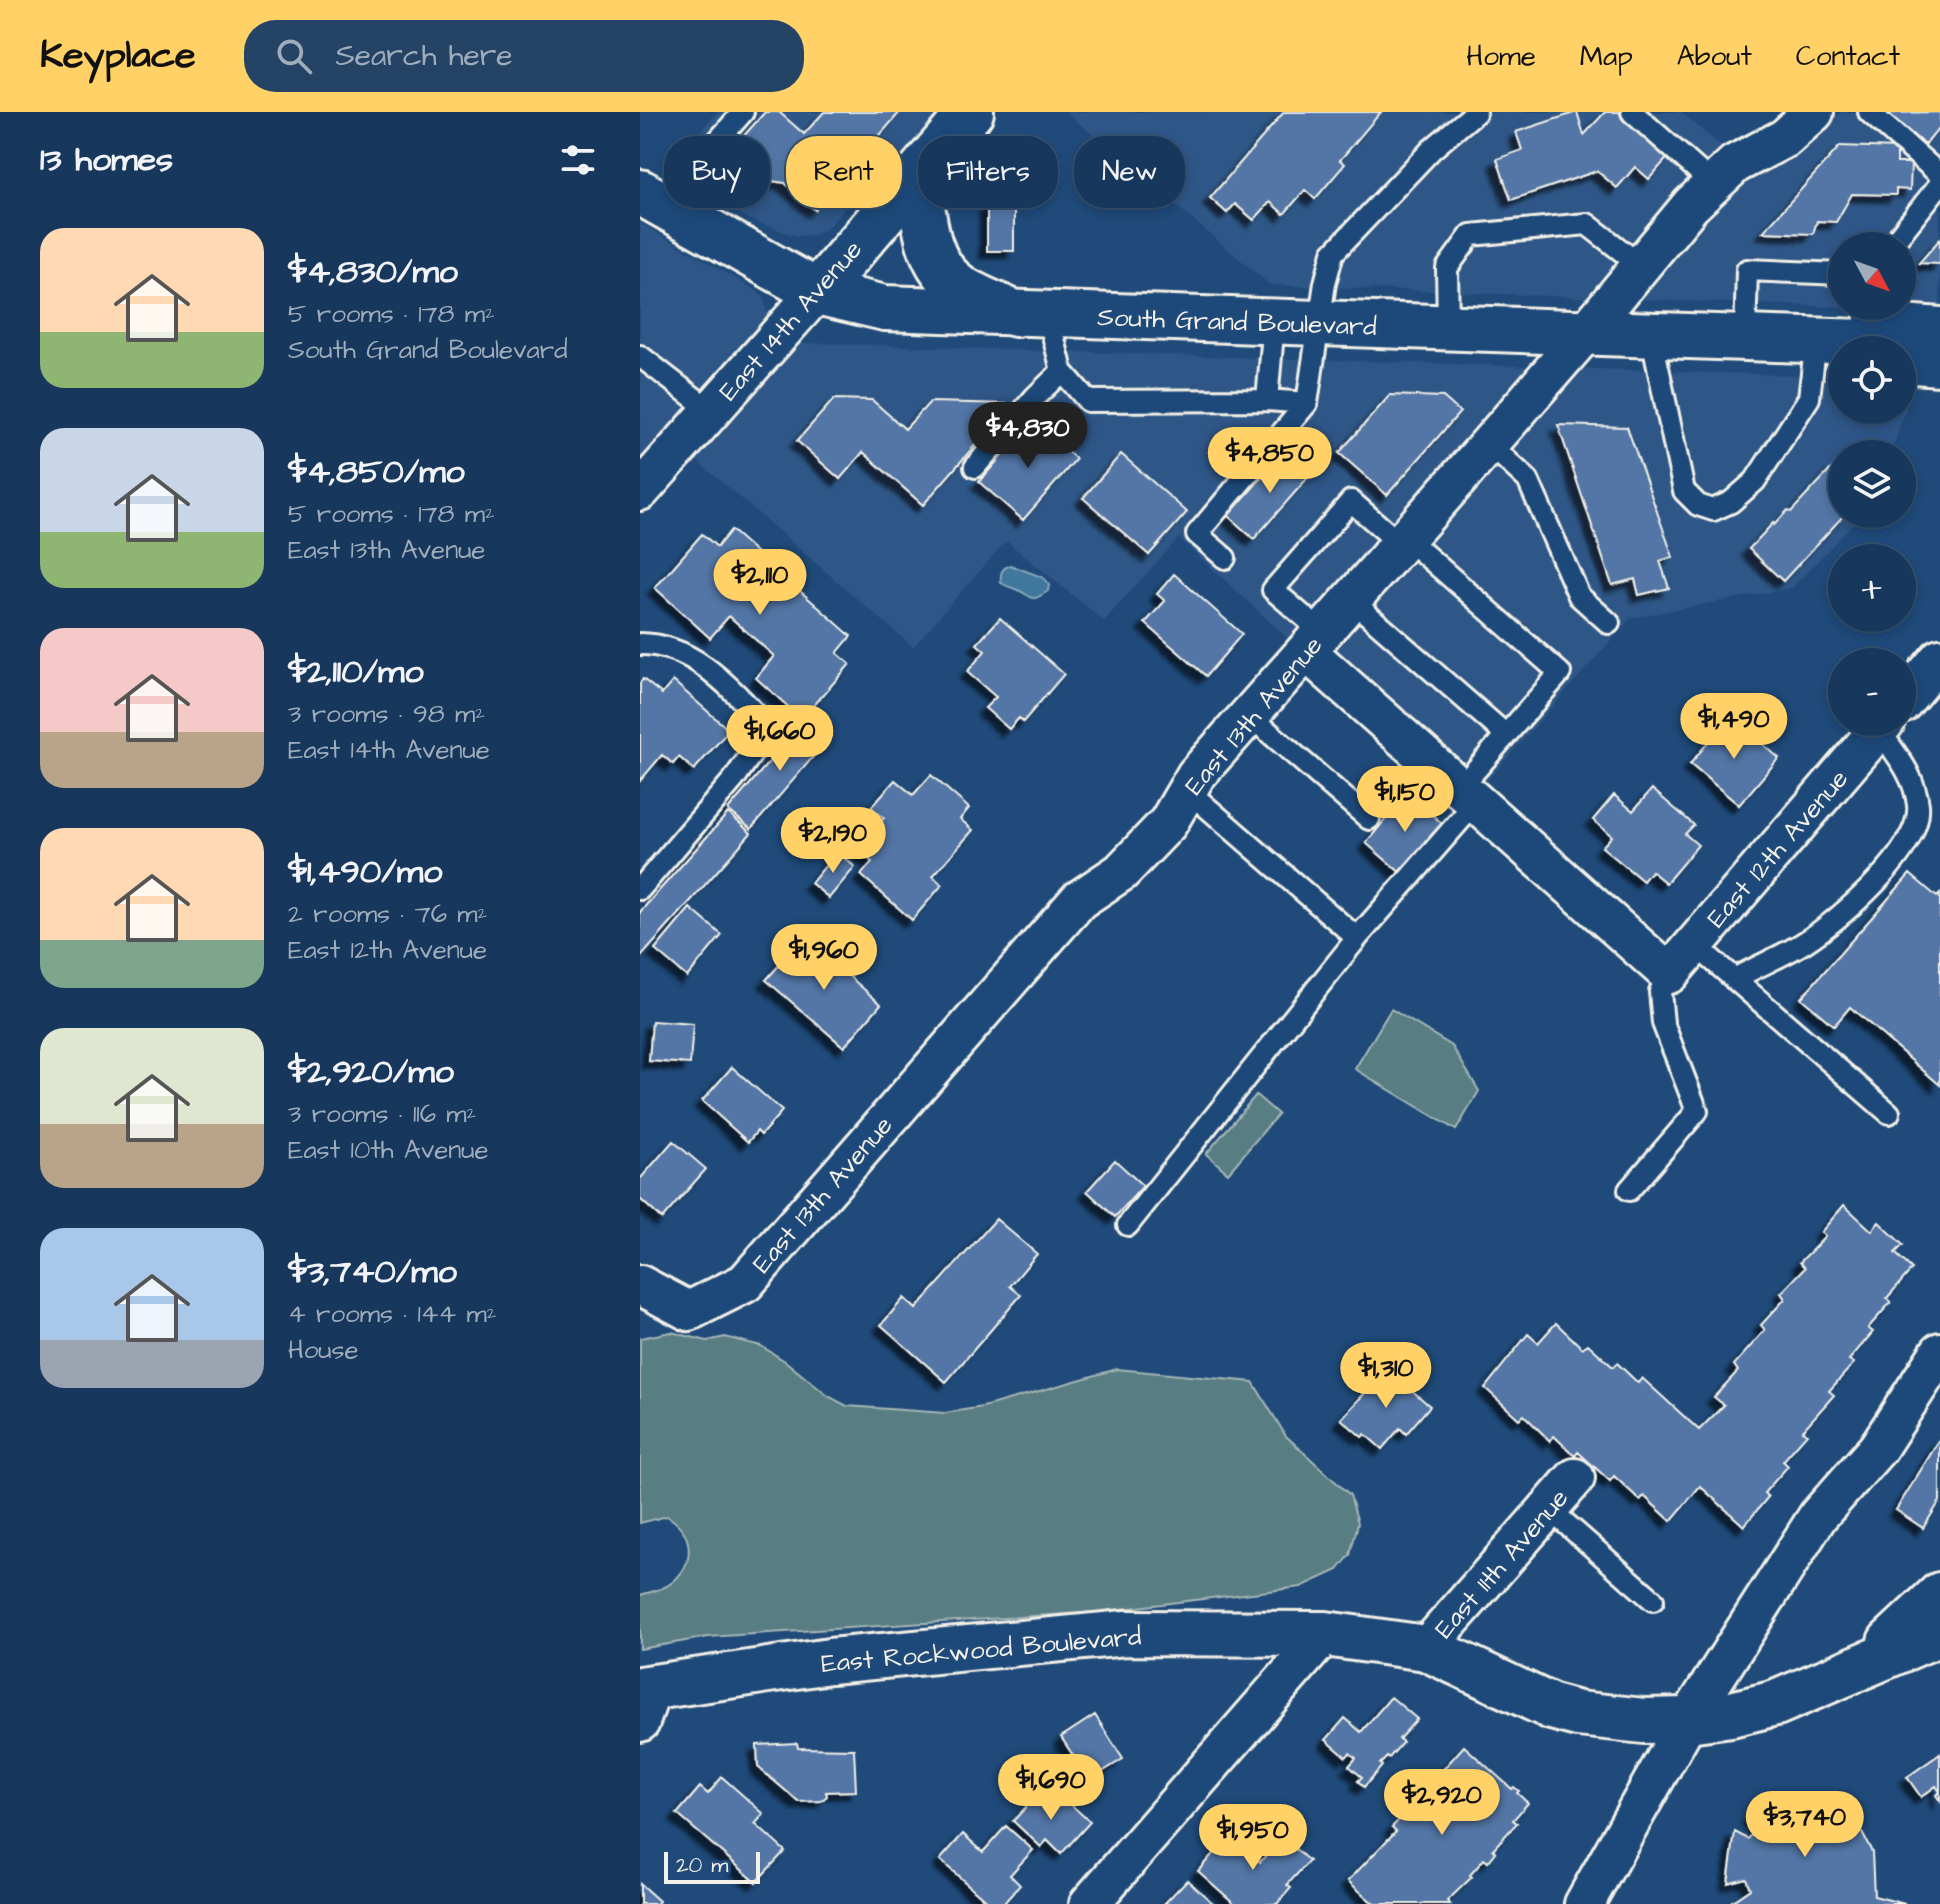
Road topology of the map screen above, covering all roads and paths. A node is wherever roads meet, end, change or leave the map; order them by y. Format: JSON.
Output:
{"nodes":[{"id":1,"x":743,"y":112,"type":"edge"},
{"id":2,"x":971,"y":112,"type":"edge"},
{"id":3,"x":1476,"y":112,"type":"edge"},
{"id":4,"x":1632,"y":112,"type":"edge"},
{"id":5,"x":1814,"y":112,"type":"edge"},
{"id":6,"x":1869,"y":112,"type":"edge"},
{"id":7,"x":950,"y":136,"type":"edge"},
{"id":8,"x":918,"y":174,"type":"edge"},
{"id":9,"x":1940,"y":175,"type":"edge"},
{"id":10,"x":1713,"y":184,"type":"junction"},
{"id":11,"x":1940,"y":184,"type":"edge"},
{"id":12,"x":654,"y":200,"type":"edge"},
{"id":13,"x":923,"y":208,"type":"edge"},
{"id":14,"x":1902,"y":232,"type":"edge"},
{"id":15,"x":1641,"y":266,"type":"junction"},
{"id":16,"x":1828,"y":273,"type":"edge"},
{"id":17,"x":817,"y":292,"type":"junction"},
{"id":18,"x":1032,"y":315,"type":"junction"},
{"id":19,"x":1274,"y":322,"type":"junction"},
{"id":20,"x":1318,"y":324,"type":"junction"},
{"id":21,"x":1448,"y":327,"type":"junction"},
{"id":22,"x":1940,"y":330,"type":"edge"},
{"id":23,"x":1587,"y":331,"type":"junction"},
{"id":24,"x":1869,"y":333,"type":"edge"},
{"id":25,"x":1651,"y":334,"type":"junction"},
{"id":26,"x":1745,"y":338,"type":"junction"},
{"id":27,"x":1816,"y":340,"type":"junction"},
{"id":28,"x":640,"y":356,"type":"edge"},
{"id":29,"x":1916,"y":361,"type":"edge"},
{"id":30,"x":1940,"y":363,"type":"edge"},
{"id":31,"x":1062,"y":371,"type":"junction"},
{"id":32,"x":1267,"y":400,"type":"junction"},
{"id":33,"x":1307,"y":403,"type":"junction"},
{"id":34,"x":711,"y":411,"type":"junction"},
{"id":35,"x":1489,"y":444,"type":"junction"},
{"id":36,"x":975,"y":467,"type":"dead end"},
{"id":37,"x":640,"y":491,"type":"edge"},
{"id":38,"x":1403,"y":541,"type":"junction"},
{"id":39,"x":1225,"y":558,"type":"dead end"},
{"id":40,"x":1351,"y":600,"type":"junction"},
{"id":41,"x":1609,"y":623,"type":"dead end"},
{"id":42,"x":1315,"y":642,"type":"junction"},
{"id":43,"x":640,"y":644,"type":"edge"},
{"id":44,"x":1940,"y":658,"type":"edge"},
{"id":45,"x":1916,"y":686,"type":"edge"},
{"id":46,"x":1249,"y":715,"type":"junction"},
{"id":47,"x":1506,"y":735,"type":"junction"},
{"id":48,"x":1873,"y":736,"type":"edge"},
{"id":49,"x":1896,"y":736,"type":"edge"},
{"id":50,"x":1187,"y":790,"type":"junction"},
{"id":51,"x":1468,"y":795,"type":"junction"},
{"id":52,"x":1369,"y":819,"type":"dead end"},
{"id":53,"x":640,"y":889,"type":"edge"},
{"id":54,"x":1357,"y":938,"type":"junction"},
{"id":55,"x":1694,"y":944,"type":"junction"},
{"id":56,"x":1669,"y":974,"type":"junction"},
{"id":57,"x":1734,"y":979,"type":"junction"},
{"id":58,"x":1889,"y":1113,"type":"dead end"},
{"id":59,"x":1629,"y":1190,"type":"dead end"},
{"id":60,"x":1128,"y":1225,"type":"dead end"},
{"id":61,"x":640,"y":1285,"type":"edge"},
{"id":62,"x":1940,"y":1352,"type":"edge"},
{"id":63,"x":1575,"y":1478,"type":"dead end"},
{"id":64,"x":1548,"y":1508,"type":"junction"},
{"id":65,"x":1940,"y":1595,"type":"edge"},
{"id":66,"x":1653,"y":1600,"type":"dead end"},
{"id":67,"x":1940,"y":1633,"type":"edge"},
{"id":68,"x":1325,"y":1634,"type":"junction"},
{"id":69,"x":1426,"y":1648,"type":"junction"},
{"id":70,"x":1857,"y":1669,"type":"junction"},
{"id":71,"x":644,"y":1700,"type":"edge"},
{"id":72,"x":1688,"y":1720,"type":"junction"},
{"id":73,"x":1586,"y":1903,"type":"edge"},
{"id":74,"x":1089,"y":1904,"type":"edge"}],
"edges":[{"from":1,"to":12,"type":"lane"},
{"from":2,"to":7,"type":"street","name":"East 14th Avenue"},
{"from":3,"to":20,"type":"lane"},
{"from":4,"to":10,"type":"lane"},
{"from":5,"to":10,"type":"street","name":"East 13th Avenue"},
{"from":6,"to":9,"type":"lane"},
{"from":8,"to":17,"type":"street","name":"East 14th Avenue"},
{"from":10,"to":15,"type":"street","name":"East 13th Avenue"},
{"from":11,"to":14,"type":"lane"},
{"from":12,"to":17,"type":"street","name":"South Grand Boulevard"},
{"from":13,"to":18,"type":"street"},
{"from":15,"to":21,"type":"lane"},
{"from":15,"to":23,"type":"street","name":"East 13th Avenue"},
{"from":16,"to":26,"type":"lane"},
{"from":17,"to":18,"type":"street","name":"South Grand Boulevard"},
{"from":17,"to":34,"type":"street","name":"East 14th Avenue"},
{"from":18,"to":19,"type":"street","name":"South Grand Boulevard"},
{"from":18,"to":31,"type":"lane"},
{"from":19,"to":20,"type":"street","name":"South Grand Boulevard"},
{"from":19,"to":32,"type":"lane"},
{"from":20,"to":21,"type":"street","name":"South Grand Boulevard"},
{"from":20,"to":33,"type":"lane"},
{"from":21,"to":23,"type":"street","name":"South Grand Boulevard"},
{"from":22,"to":24,"type":"street","name":"South Grand Boulevard"},
{"from":23,"to":25,"type":"street","name":"South Grand Boulevard"},
{"from":23,"to":35,"type":"street","name":"East 13th Avenue"},
{"from":24,"to":27,"type":"street","name":"South Grand Boulevard"},
{"from":25,"to":26,"type":"street","name":"South Grand Boulevard"},
{"from":25,"to":27,"type":"lane"},
{"from":26,"to":27,"type":"street","name":"South Grand Boulevard"},
{"from":28,"to":34,"type":"lane"},
{"from":29,"to":30,"type":"street"},
{"from":31,"to":32,"type":"lane"},
{"from":31,"to":36,"type":"lane"},
{"from":32,"to":33,"type":"lane"},
{"from":33,"to":39,"type":"lane"},
{"from":34,"to":37,"type":"street","name":"East 14th Avenue"},
{"from":35,"to":38,"type":"street","name":"East 13th Avenue"},
{"from":35,"to":41,"type":"lane"},
{"from":38,"to":40,"type":"street","name":"East 13th Avenue"},
{"from":38,"to":42,"type":"lane"},
{"from":38,"to":47,"type":"lane"},
{"from":40,"to":42,"type":"street","name":"East 13th Avenue"},
{"from":40,"to":47,"type":"lane"},
{"from":42,"to":46,"type":"street","name":"East 13th Avenue"},
{"from":42,"to":51,"type":"street"},
{"from":43,"to":53,"type":"lane"},
{"from":44,"to":45,"type":"street","name":"East 12th Avenue"},
{"from":46,"to":50,"type":"street","name":"East 13th Avenue"},
{"from":46,"to":52,"type":"lane"},
{"from":47,"to":51,"type":"lane"},
{"from":48,"to":55,"type":"street","name":"East 12th Avenue"},
{"from":49,"to":57,"type":"lane"},
{"from":50,"to":54,"type":"lane"},
{"from":50,"to":61,"type":"street","name":"East 13th Avenue"},
{"from":51,"to":54,"type":"lane"},
{"from":51,"to":56,"type":"street"},
{"from":54,"to":60,"type":"lane"},
{"from":55,"to":56,"type":"street","name":"East 12th Avenue"},
{"from":55,"to":57,"type":"lane"},
{"from":56,"to":59,"type":"lane"},
{"from":57,"to":58,"type":"lane"},
{"from":62,"to":72,"type":"street"},
{"from":63,"to":64,"type":"street","name":"East 11th Avenue"},
{"from":64,"to":66,"type":"lane"},
{"from":64,"to":69,"type":"street","name":"East 11th Avenue"},
{"from":65,"to":70,"type":"street"},
{"from":67,"to":70,"type":"street"},
{"from":68,"to":69,"type":"street","name":"East Rockwood Boulevard"},
{"from":68,"to":71,"type":"street","name":"East Rockwood Boulevard"},
{"from":68,"to":74,"type":"street"},
{"from":69,"to":72,"type":"street","name":"East Rockwood Boulevard"},
{"from":70,"to":72,"type":"street"},
{"from":72,"to":73,"type":"street"}]}
